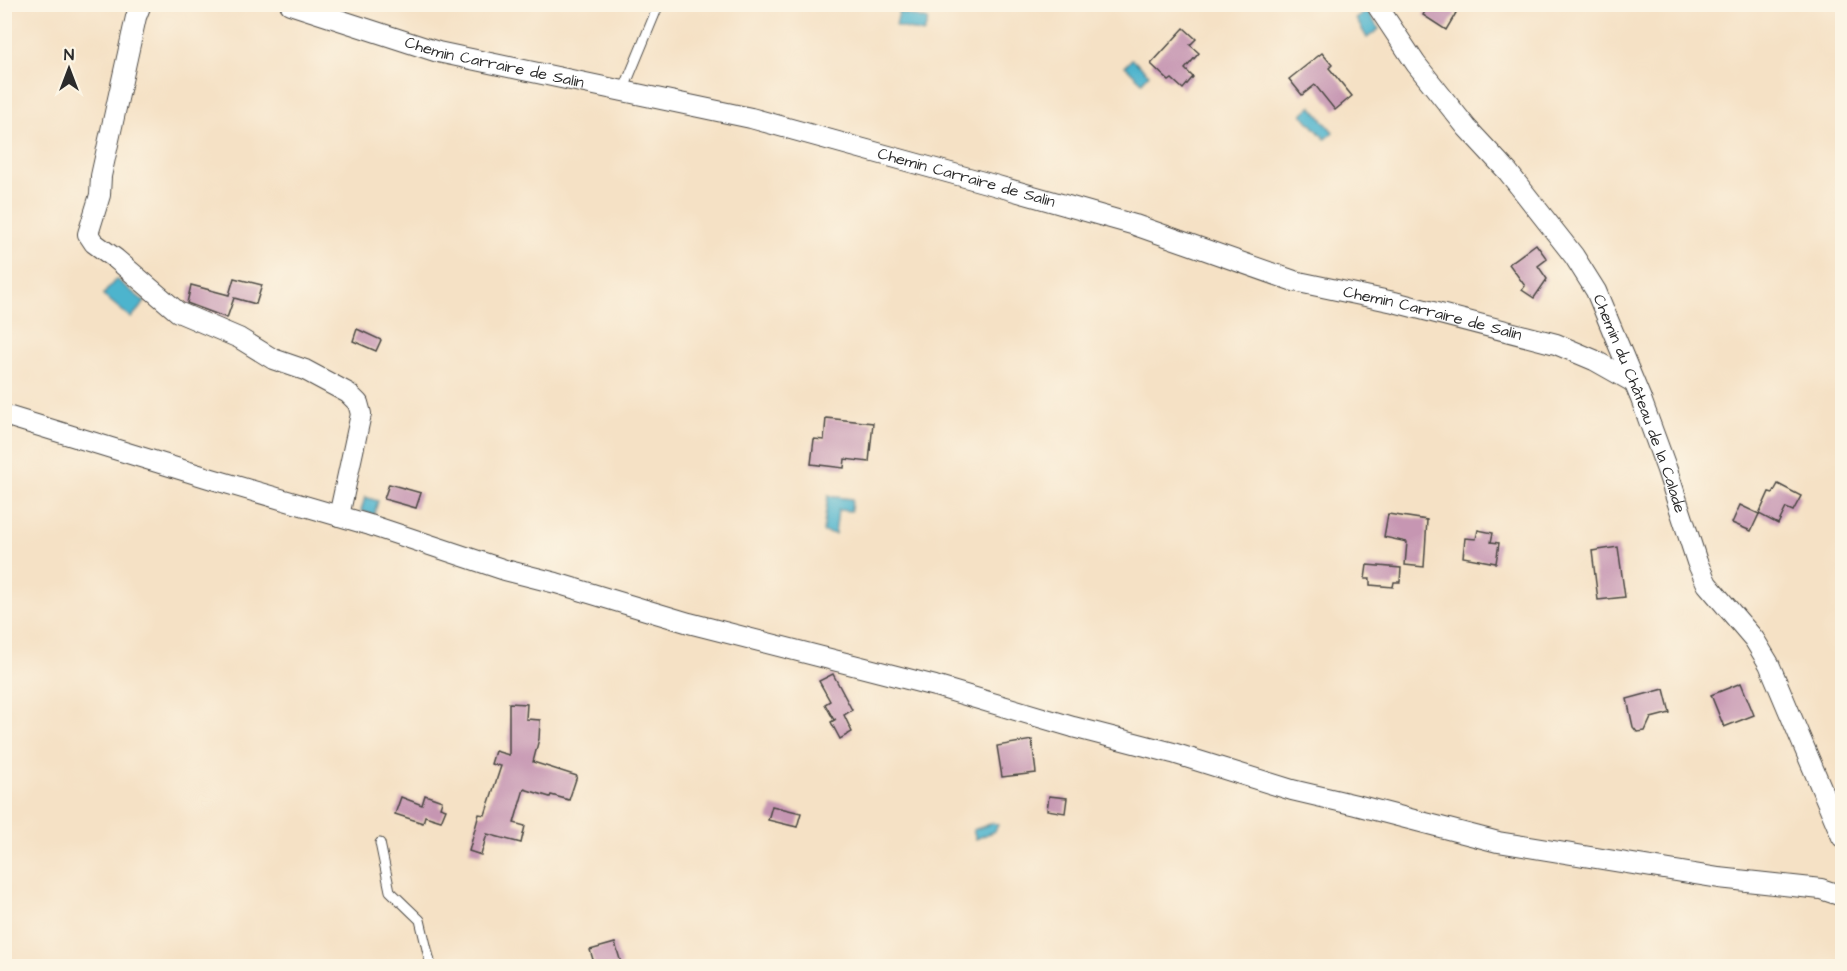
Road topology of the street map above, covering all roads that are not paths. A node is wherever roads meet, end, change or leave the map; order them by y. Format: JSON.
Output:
{"nodes":[{"id":1,"x":141,"y":4,"type":"edge"},
{"id":2,"x":659,"y":4,"type":"edge"},
{"id":3,"x":1377,"y":4,"type":"edge"},
{"id":4,"x":295,"y":5,"type":"edge"},
{"id":5,"x":623,"y":91,"type":"junction"},
{"id":6,"x":1633,"y":382,"type":"junction"},
{"id":7,"x":4,"y":415,"type":"edge"},
{"id":8,"x":339,"y":516,"type":"junction"},
{"id":9,"x":1842,"y":837,"type":"edge"},
{"id":10,"x":380,"y":843,"type":"dead end"},
{"id":11,"x":1842,"y":896,"type":"edge"},
{"id":12,"x":431,"y":966,"type":"edge"}],
"edges":[{"from":1,"to":8,"type":"street"},
{"from":2,"to":5,"type":"lane"},
{"from":3,"to":6,"type":"street","name":"Chemin du Château de la Calade"},
{"from":4,"to":5,"type":"street","name":"Chemin Carraire de Salin"},
{"from":5,"to":6,"type":"street","name":"Chemin Carraire de Salin"},
{"from":6,"to":9,"type":"street","name":"Chemin du Château de la Calade"},
{"from":7,"to":8,"type":"street"},
{"from":8,"to":11,"type":"street"},
{"from":10,"to":12,"type":"lane"}]}
